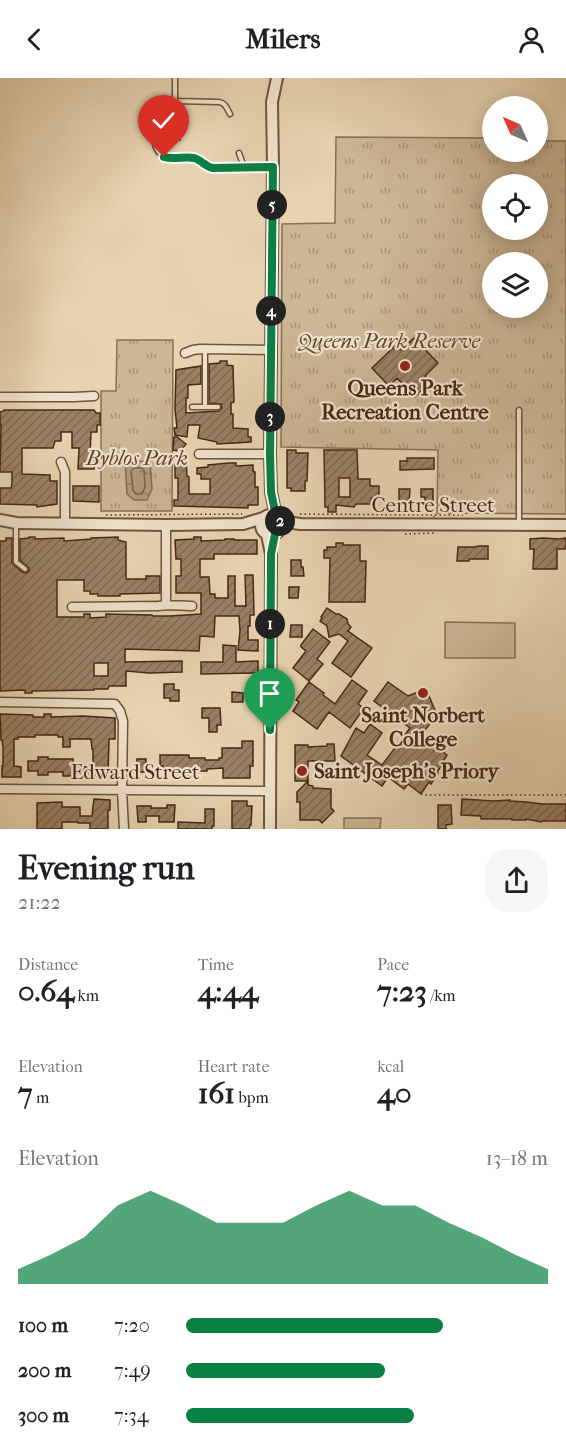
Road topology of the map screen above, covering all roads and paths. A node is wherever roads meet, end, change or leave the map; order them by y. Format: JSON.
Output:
{"nodes":[{"id":1,"x":175,"y":78,"type":"edge"},
{"id":2,"x":267,"y":78,"type":"edge"},
{"id":3,"x":276,"y":78,"type":"edge"},
{"id":4,"x":175,"y":101,"type":"junction"},
{"id":5,"x":272,"y":102,"type":"junction"},
{"id":6,"x":175,"y":112,"type":"junction"},
{"id":7,"x":230,"y":114,"type":"dead end"},
{"id":8,"x":170,"y":122,"type":"junction"},
{"id":9,"x":239,"y":153,"type":"dead end"},
{"id":10,"x":243,"y":167,"type":"junction"},
{"id":11,"x":273,"y":167,"type":"junction"},
{"id":12,"x":205,"y":349,"type":"junction"},
{"id":13,"x":271,"y":350,"type":"junction"},
{"id":14,"x":185,"y":353,"type":"dead end"},
{"id":15,"x":94,"y":396,"type":"dead end"},
{"id":16,"x":0,"y":397,"type":"edge"},
{"id":17,"x":205,"y":406,"type":"junction"},
{"id":18,"x":192,"y":407,"type":"dead end"},
{"id":19,"x":219,"y":407,"type":"dead end"},
{"id":20,"x":519,"y":410,"type":"dead end"},
{"id":21,"x":199,"y":454,"type":"dead end"},
{"id":22,"x":270,"y":454,"type":"junction"},
{"id":23,"x":61,"y":462,"type":"dead end"},
{"id":24,"x":100,"y":515,"type":"dead end"},
{"id":25,"x":243,"y":519,"type":"junction"},
{"id":26,"x":7,"y":522,"type":"edge"},
{"id":27,"x":65,"y":524,"type":"junction"},
{"id":28,"x":166,"y":525,"type":"junction"},
{"id":29,"x":271,"y":525,"type":"junction"},
{"id":30,"x":519,"y":525,"type":"junction"},
{"id":31,"x":566,"y":525,"type":"edge"},
{"id":32,"x":25,"y":569,"type":"dead end"},
{"id":33,"x":166,"y":605,"type":"junction"},
{"id":34,"x":192,"y":606,"type":"dead end"},
{"id":35,"x":72,"y":607,"type":"dead end"},
{"id":36,"x":0,"y":702,"type":"edge"},
{"id":37,"x":0,"y":789,"type":"edge"},
{"id":38,"x":122,"y":790,"type":"junction"},
{"id":39,"x":270,"y":791,"type":"junction"},
{"id":40,"x":421,"y":794,"type":"dead end"},
{"id":41,"x":566,"y":795,"type":"edge"},
{"id":42,"x":124,"y":829,"type":"edge"},
{"id":43,"x":270,"y":829,"type":"edge"}],
"edges":[{"from":1,"to":4,"type":"lane"},
{"from":2,"to":5,"type":"street"},
{"from":3,"to":5,"type":"street"},
{"from":4,"to":6,"type":"lane"},
{"from":4,"to":7,"type":"lane"},
{"from":5,"to":11,"type":"street"},
{"from":6,"to":8,"type":"lane"},
{"from":6,"to":8,"type":"lane"},
{"from":8,"to":10,"type":"lane"},
{"from":9,"to":10,"type":"lane"},
{"from":10,"to":11,"type":"lane"},
{"from":11,"to":13,"type":"street"},
{"from":12,"to":13,"type":"street"},
{"from":12,"to":14,"type":"street"},
{"from":12,"to":17,"type":"lane"},
{"from":13,"to":22,"type":"street"},
{"from":15,"to":16,"type":"street"},
{"from":17,"to":18,"type":"lane"},
{"from":17,"to":19,"type":"lane"},
{"from":20,"to":30,"type":"lane"},
{"from":21,"to":22,"type":"street"},
{"from":22,"to":29,"type":"street"},
{"from":23,"to":27,"type":"street"},
{"from":24,"to":25,"type":"path"},
{"from":25,"to":28,"type":"street","name":"Centre Street"},
{"from":25,"to":29,"type":"street","name":"Centre Street"},
{"from":26,"to":27,"type":"street","name":"Centre Street"},
{"from":26,"to":32,"type":"lane"},
{"from":27,"to":28,"type":"street","name":"Centre Street"},
{"from":28,"to":33,"type":"street"},
{"from":29,"to":30,"type":"street","name":"Centre Street"},
{"from":29,"to":39,"type":"street"},
{"from":30,"to":31,"type":"street","name":"Centre Street"},
{"from":33,"to":34,"type":"street"},
{"from":33,"to":35,"type":"street"},
{"from":36,"to":38,"type":"street"},
{"from":37,"to":38,"type":"street","name":"Edward Street"},
{"from":38,"to":39,"type":"street","name":"Edward Street"},
{"from":38,"to":42,"type":"street"},
{"from":39,"to":43,"type":"street"},
{"from":40,"to":41,"type":"path"}]}
